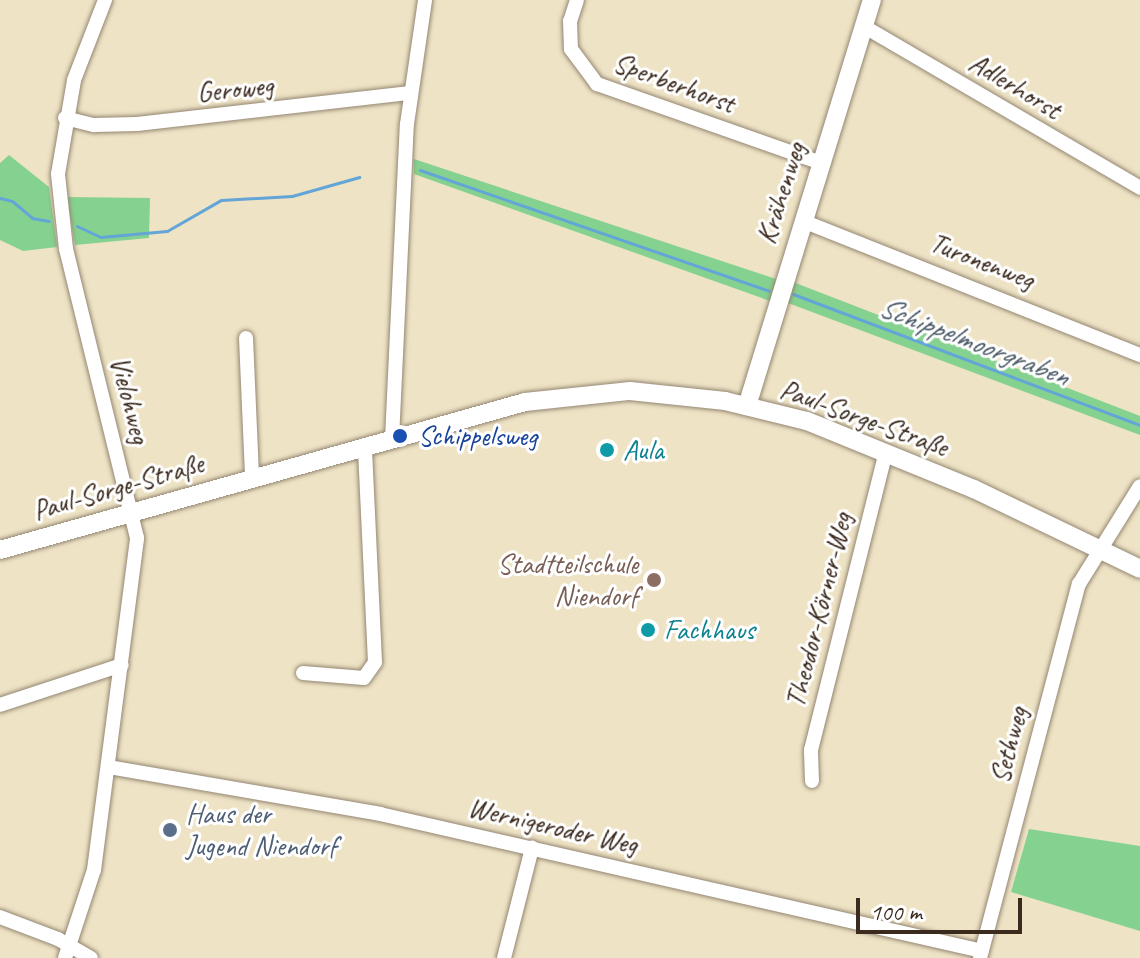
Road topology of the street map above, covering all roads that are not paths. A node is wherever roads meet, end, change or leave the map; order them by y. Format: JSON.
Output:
{"nodes":[{"id":1,"x":105,"y":0,"type":"edge"},
{"id":2,"x":425,"y":0,"type":"edge"},
{"id":3,"x":577,"y":0,"type":"edge"},
{"id":4,"x":872,"y":0,"type":"edge"},
{"id":5,"x":865,"y":27,"type":"junction"},
{"id":6,"x":410,"y":93,"type":"junction"},
{"id":7,"x":65,"y":118,"type":"junction"},
{"id":8,"x":821,"y":163,"type":"junction"},
{"id":9,"x":1140,"y":188,"type":"edge"},
{"id":10,"x":803,"y":221,"type":"junction"},
{"id":11,"x":246,"y":338,"type":"dead end"},
{"id":12,"x":1140,"y":355,"type":"edge"},
{"id":13,"x":747,"y":406,"type":"junction"},
{"id":14,"x":392,"y":439,"type":"junction"},
{"id":15,"x":365,"y":447,"type":"junction"},
{"id":16,"x":886,"y":452,"type":"junction"},
{"id":17,"x":252,"y":478,"type":"junction"},
{"id":18,"x":1140,"y":486,"type":"edge"},
{"id":19,"x":132,"y":512,"type":"junction"},
{"id":20,"x":1097,"y":549,"type":"junction"},
{"id":21,"x":0,"y":550,"type":"edge"},
{"id":22,"x":1140,"y":569,"type":"edge"},
{"id":23,"x":122,"y":665,"type":"junction"},
{"id":24,"x":303,"y":673,"type":"dead end"},
{"id":25,"x":0,"y":705,"type":"edge"},
{"id":26,"x":109,"y":767,"type":"junction"},
{"id":27,"x":812,"y":781,"type":"dead end"},
{"id":28,"x":532,"y":848,"type":"junction"},
{"id":29,"x":0,"y":917,"type":"edge"},
{"id":30,"x":68,"y":953,"type":"edge"},
{"id":31,"x":981,"y":954,"type":"edge"},
{"id":32,"x":91,"y":958,"type":"edge"},
{"id":33,"x":504,"y":958,"type":"edge"}],
"edges":[{"from":1,"to":7,"type":"street","name":"Vielohweg"},
{"from":2,"to":6,"type":"street"},
{"from":3,"to":8,"type":"street","name":"Sperberhorst"},
{"from":4,"to":5,"type":"street","name":"Krähenweg"},
{"from":5,"to":8,"type":"street","name":"Krähenweg"},
{"from":5,"to":9,"type":"street","name":"Adlerhorst"},
{"from":6,"to":7,"type":"street","name":"Geroweg"},
{"from":6,"to":14,"type":"street"},
{"from":7,"to":19,"type":"street","name":"Vielohweg"},
{"from":8,"to":10,"type":"street","name":"Krähenweg"},
{"from":10,"to":12,"type":"street","name":"Turonenweg"},
{"from":10,"to":13,"type":"street","name":"Krähenweg"},
{"from":11,"to":17,"type":"street"},
{"from":13,"to":14,"type":"street","name":"Paul-Sorge-Straße"},
{"from":13,"to":16,"type":"street","name":"Paul-Sorge-Straße"},
{"from":14,"to":15,"type":"street","name":"Paul-Sorge-Straße"},
{"from":15,"to":17,"type":"street","name":"Paul-Sorge-Straße"},
{"from":15,"to":24,"type":"street"},
{"from":16,"to":20,"type":"street","name":"Paul-Sorge-Straße"},
{"from":16,"to":27,"type":"street","name":"Theodor-Körner-Weg"},
{"from":17,"to":19,"type":"street","name":"Paul-Sorge-Straße"},
{"from":18,"to":20,"type":"street","name":"Sethweg"},
{"from":19,"to":21,"type":"street","name":"Paul-Sorge-Straße"},
{"from":19,"to":23,"type":"street","name":"Vielohweg"},
{"from":20,"to":22,"type":"street","name":"Paul-Sorge-Straße"},
{"from":20,"to":31,"type":"street","name":"Sethweg"},
{"from":23,"to":25,"type":"street"},
{"from":23,"to":26,"type":"street","name":"Vielohweg"},
{"from":26,"to":28,"type":"street","name":"Wernigeroder Weg"},
{"from":26,"to":30,"type":"street","name":"Vielohweg"},
{"from":28,"to":31,"type":"street","name":"Wernigeroder Weg"},
{"from":28,"to":33,"type":"street"},
{"from":29,"to":30,"type":"street"},
{"from":30,"to":32,"type":"street"}]}
